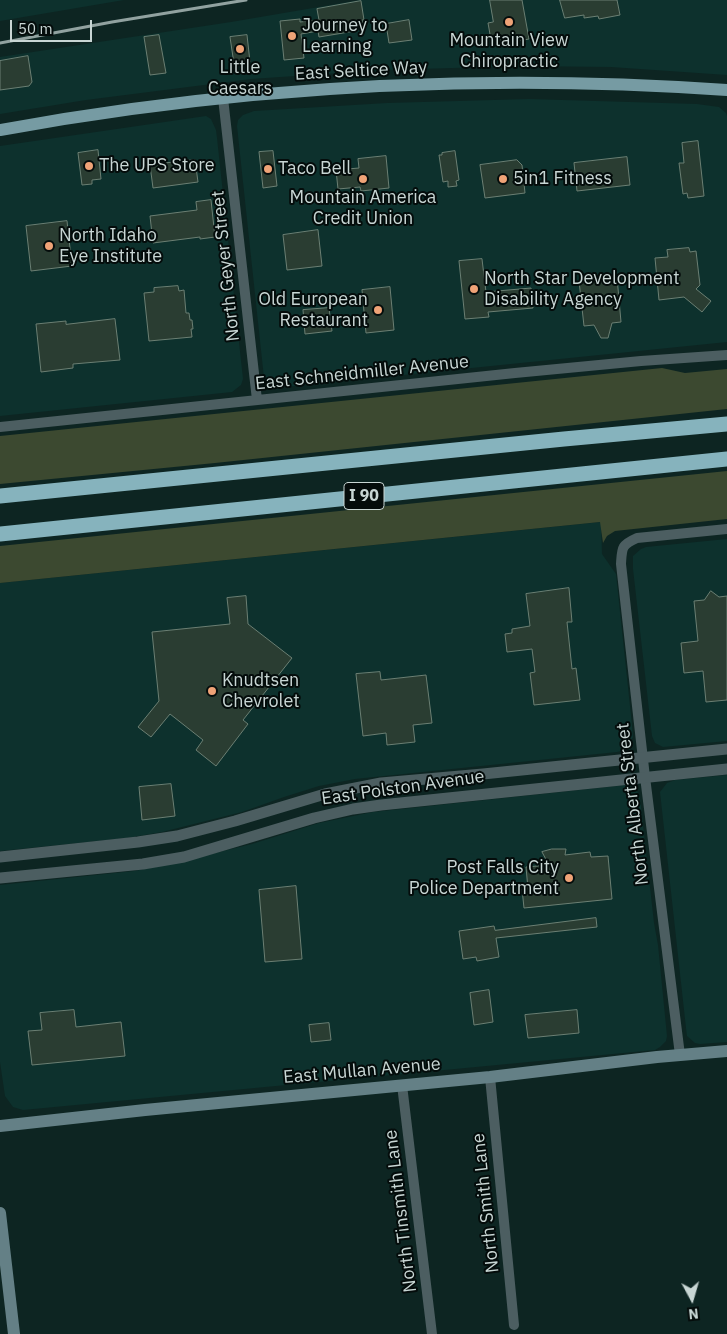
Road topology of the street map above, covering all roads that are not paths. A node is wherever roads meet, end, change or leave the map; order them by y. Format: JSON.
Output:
{"nodes":[{"id":1,"x":727,"y":90,"type":"edge"},
{"id":2,"x":223,"y":98,"type":"junction"},
{"id":3,"x":0,"y":130,"type":"edge"},
{"id":4,"x":727,"y":355,"type":"edge"},
{"id":5,"x":257,"y":400,"type":"junction"},
{"id":6,"x":727,"y":424,"type":"edge"},
{"id":7,"x":0,"y":427,"type":"edge"},
{"id":8,"x":727,"y":459,"type":"edge"},
{"id":9,"x":0,"y":496,"type":"edge"},
{"id":10,"x":727,"y":529,"type":"edge"},
{"id":11,"x":0,"y":534,"type":"edge"},
{"id":12,"x":727,"y":749,"type":"edge"},
{"id":13,"x":643,"y":758,"type":"junction"},
{"id":14,"x":727,"y":769,"type":"edge"},
{"id":15,"x":645,"y":777,"type":"junction"},
{"id":16,"x":0,"y":856,"type":"edge"},
{"id":17,"x":0,"y":878,"type":"edge"},
{"id":18,"x":727,"y":1051,"type":"edge"},
{"id":19,"x":680,"y":1055,"type":"junction"},
{"id":20,"x":490,"y":1077,"type":"junction"},
{"id":21,"x":402,"y":1085,"type":"junction"},
{"id":22,"x":0,"y":1126,"type":"edge"},
{"id":23,"x":0,"y":1213,"type":"edge"},
{"id":24,"x":514,"y":1325,"type":"dead end"},
{"id":25,"x":14,"y":1334,"type":"edge"},
{"id":26,"x":432,"y":1334,"type":"edge"}],
"edges":[{"from":1,"to":2,"type":"main road","name":"East Seltice Way"},
{"from":2,"to":3,"type":"main road","name":"East Seltice Way"},
{"from":2,"to":5,"type":"street","name":"North Geyer Street"},
{"from":4,"to":5,"type":"street","name":"East Schneidmiller Avenue"},
{"from":5,"to":7,"type":"street","name":"East Schneidmiller Avenue"},
{"from":6,"to":9,"type":"highway","number":"I 90"},
{"from":8,"to":11,"type":"highway","number":"I 90"},
{"from":10,"to":13,"type":"street","name":"North Alberta Street"},
{"from":12,"to":13,"type":"street","name":"East Polston Avenue"},
{"from":13,"to":15,"type":"street","name":"North Alberta Street"},
{"from":13,"to":16,"type":"street","name":"East Polston Avenue"},
{"from":14,"to":15,"type":"street","name":"East Polston Avenue"},
{"from":15,"to":17,"type":"street","name":"East Polston Avenue"},
{"from":15,"to":19,"type":"street","name":"North Alberta Street"},
{"from":18,"to":19,"type":"main road","name":"East Mullan Avenue"},
{"from":19,"to":20,"type":"main road","name":"East Mullan Avenue"},
{"from":20,"to":21,"type":"main road","name":"East Mullan Avenue"},
{"from":20,"to":24,"type":"street","name":"North Smith Lane"},
{"from":21,"to":22,"type":"main road","name":"East Mullan Avenue"},
{"from":21,"to":26,"type":"street","name":"North Tinsmith Lane"},
{"from":23,"to":25,"type":"main road"}]}
